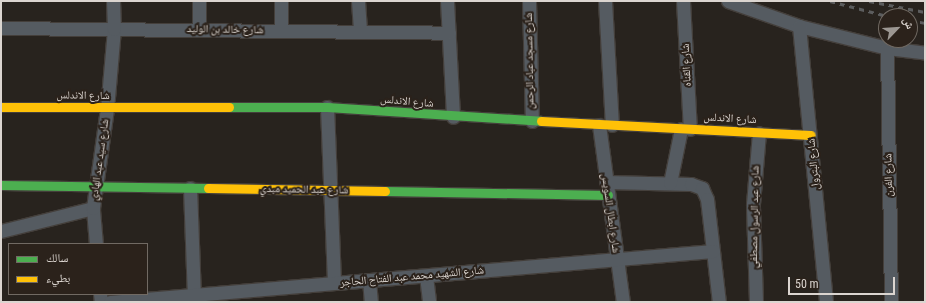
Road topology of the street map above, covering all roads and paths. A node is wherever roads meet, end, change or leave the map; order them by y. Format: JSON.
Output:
{"nodes":[{"id":1,"x":113,"y":1,"type":"edge"},
{"id":2,"x":199,"y":1,"type":"edge"},
{"id":3,"x":281,"y":1,"type":"edge"},
{"id":4,"x":358,"y":1,"type":"edge"},
{"id":5,"x":447,"y":1,"type":"edge"},
{"id":6,"x":529,"y":1,"type":"edge"},
{"id":7,"x":605,"y":1,"type":"edge"},
{"id":8,"x":683,"y":1,"type":"edge"},
{"id":9,"x":728,"y":1,"type":"edge"},
{"id":10,"x":799,"y":26,"type":"junction"},
{"id":11,"x":1,"y":28,"type":"edge"},
{"id":12,"x":114,"y":29,"type":"junction"},
{"id":13,"x":199,"y":30,"type":"junction"},
{"id":14,"x":281,"y":31,"type":"junction"},
{"id":15,"x":360,"y":32,"type":"junction"},
{"id":16,"x":449,"y":33,"type":"junction"},
{"id":17,"x":878,"y":46,"type":"edge"},
{"id":18,"x":887,"y":48,"type":"joint"},
{"id":19,"x":925,"y":53,"type":"edge"},
{"id":20,"x":1,"y":107,"type":"edge"},
{"id":21,"x":327,"y":107,"type":"junction"},
{"id":22,"x":107,"y":109,"type":"junction"},
{"id":23,"x":452,"y":117,"type":"junction"},
{"id":24,"x":532,"y":121,"type":"junction"},
{"id":25,"x":599,"y":125,"type":"junction"},
{"id":26,"x":612,"y":125,"type":"junction"},
{"id":27,"x":686,"y":129,"type":"junction"},
{"id":28,"x":759,"y":133,"type":"junction"},
{"id":29,"x":811,"y":135,"type":"junction"},
{"id":30,"x":670,"y":184,"type":"junction"},
{"id":31,"x":1,"y":185,"type":"edge"},
{"id":32,"x":96,"y":187,"type":"junction"},
{"id":33,"x":190,"y":188,"type":"junction"},
{"id":34,"x":607,"y":188,"type":"junction"},
{"id":35,"x":329,"y":190,"type":"junction"},
{"id":36,"x":94,"y":208,"type":"junction"},
{"id":37,"x":1,"y":231,"type":"edge"},
{"id":38,"x":96,"y":243,"type":"edge"},
{"id":39,"x":713,"y":251,"type":"junction"},
{"id":40,"x":617,"y":260,"type":"junction"},
{"id":41,"x":426,"y":276,"type":"junction"},
{"id":42,"x":369,"y":280,"type":"junction"},
{"id":43,"x":334,"y":283,"type":"junction"},
{"id":44,"x":194,"y":295,"type":"junction"},
{"id":45,"x":110,"y":302,"type":"edge"},
{"id":46,"x":372,"y":302,"type":"edge"},
{"id":47,"x":429,"y":302,"type":"edge"},
{"id":48,"x":623,"y":302,"type":"edge"},
{"id":49,"x":719,"y":302,"type":"edge"},
{"id":50,"x":756,"y":302,"type":"edge"},
{"id":51,"x":826,"y":302,"type":"edge"},
{"id":52,"x":890,"y":302,"type":"edge"}],
"edges":[{"from":1,"to":12,"type":"street","name":"شارع سيد عبد الهادي"},
{"from":2,"to":13,"type":"street"},
{"from":3,"to":14,"type":"street"},
{"from":4,"to":15,"type":"street"},
{"from":5,"to":16,"type":"street"},
{"from":6,"to":24,"type":"street","name":"شارع مسجد عباد الرحمن"},
{"from":7,"to":26,"type":"street"},
{"from":8,"to":27,"type":"street","name":"شارع القناه"},
{"from":9,"to":10,"type":"street"},
{"from":10,"to":17,"type":"street"},
{"from":10,"to":29,"type":"street","name":"شارع البترول"},
{"from":11,"to":12,"type":"street","name":"شارع خالد بن الوليد"},
{"from":12,"to":13,"type":"street","name":"شارع خالد بن الوليد"},
{"from":12,"to":22,"type":"street","name":"شارع سيد عبد الهادي"},
{"from":13,"to":14,"type":"street","name":"شارع خالد بن الوليد"},
{"from":14,"to":15,"type":"street","name":"شارع خالد بن الوليد"},
{"from":15,"to":16,"type":"street","name":"شارع خالد بن الوليد"},
{"from":16,"to":23,"type":"street"},
{"from":18,"to":19,"type":"street"},
{"from":18,"to":52,"type":"street","name":"شارع الفرن"},
{"from":20,"to":22,"type":"street","name":"شارع الاندلس"},
{"from":21,"to":22,"type":"street","name":"شارع الاندلس"},
{"from":21,"to":23,"type":"street","name":"شارع الاندلس"},
{"from":21,"to":35,"type":"street"},
{"from":22,"to":32,"type":"street","name":"شارع سيد عبد الهادي"},
{"from":23,"to":24,"type":"street","name":"شارع الاندلس"},
{"from":24,"to":25,"type":"street","name":"شارع الاندلس"},
{"from":25,"to":26,"type":"street","name":"شارع الاندلس"},
{"from":25,"to":34,"type":"street","name":"شارع ابطال السويس"},
{"from":26,"to":27,"type":"street","name":"شارع الاندلس"},
{"from":27,"to":28,"type":"street","name":"شارع الاندلس"},
{"from":27,"to":30,"type":"street","name":"شارع القناه"},
{"from":28,"to":29,"type":"street","name":"شارع الاندلس"},
{"from":28,"to":50,"type":"street","name":"شارع عبد الرسول مصطفي"},
{"from":29,"to":51,"type":"street","name":"شارع البترول"},
{"from":30,"to":34,"type":"street","name":"شارع عبد الحميد مبدي"},
{"from":30,"to":39,"type":"street","name":"شارع عبد الحميد مبدي"},
{"from":31,"to":32,"type":"street","name":"شارع عبد الحميد مبدي"},
{"from":32,"to":33,"type":"street","name":"شارع عبد الحميد مبدي"},
{"from":32,"to":36,"type":"street","name":"شارع سيد عبد الهادي"},
{"from":33,"to":35,"type":"street","name":"شارع عبد الحميد مبدي"},
{"from":33,"to":44,"type":"street"},
{"from":34,"to":35,"type":"street","name":"شارع عبد الحميد مبدي"},
{"from":34,"to":40,"type":"street","name":"شارع ابطال السويس"},
{"from":35,"to":43,"type":"street"},
{"from":36,"to":37,"type":"street"},
{"from":36,"to":38,"type":"street","name":"شارع سيد عبد الهادي"},
{"from":39,"to":40,"type":"street","name":"شارع الشهيد محمد عبد الفتاح الحاجر"},
{"from":39,"to":49,"type":"street"},
{"from":40,"to":41,"type":"street","name":"شارع الشهيد محمد عبد الفتاح الحاجر"},
{"from":40,"to":48,"type":"street","name":"شارع ابطال السويس"},
{"from":41,"to":42,"type":"street","name":"شارع الشهيد محمد عبد الفتاح الحاجر"},
{"from":41,"to":47,"type":"street"},
{"from":42,"to":43,"type":"street","name":"شارع الشهيد محمد عبد الفتاح الحاجر"},
{"from":42,"to":46,"type":"street"},
{"from":43,"to":44,"type":"street","name":"شارع الشهيد محمد عبد الفتاح الحاجر"},
{"from":44,"to":45,"type":"street","name":"شارع الشهيد محمد عبد الفتاح الحاجر"}]}
